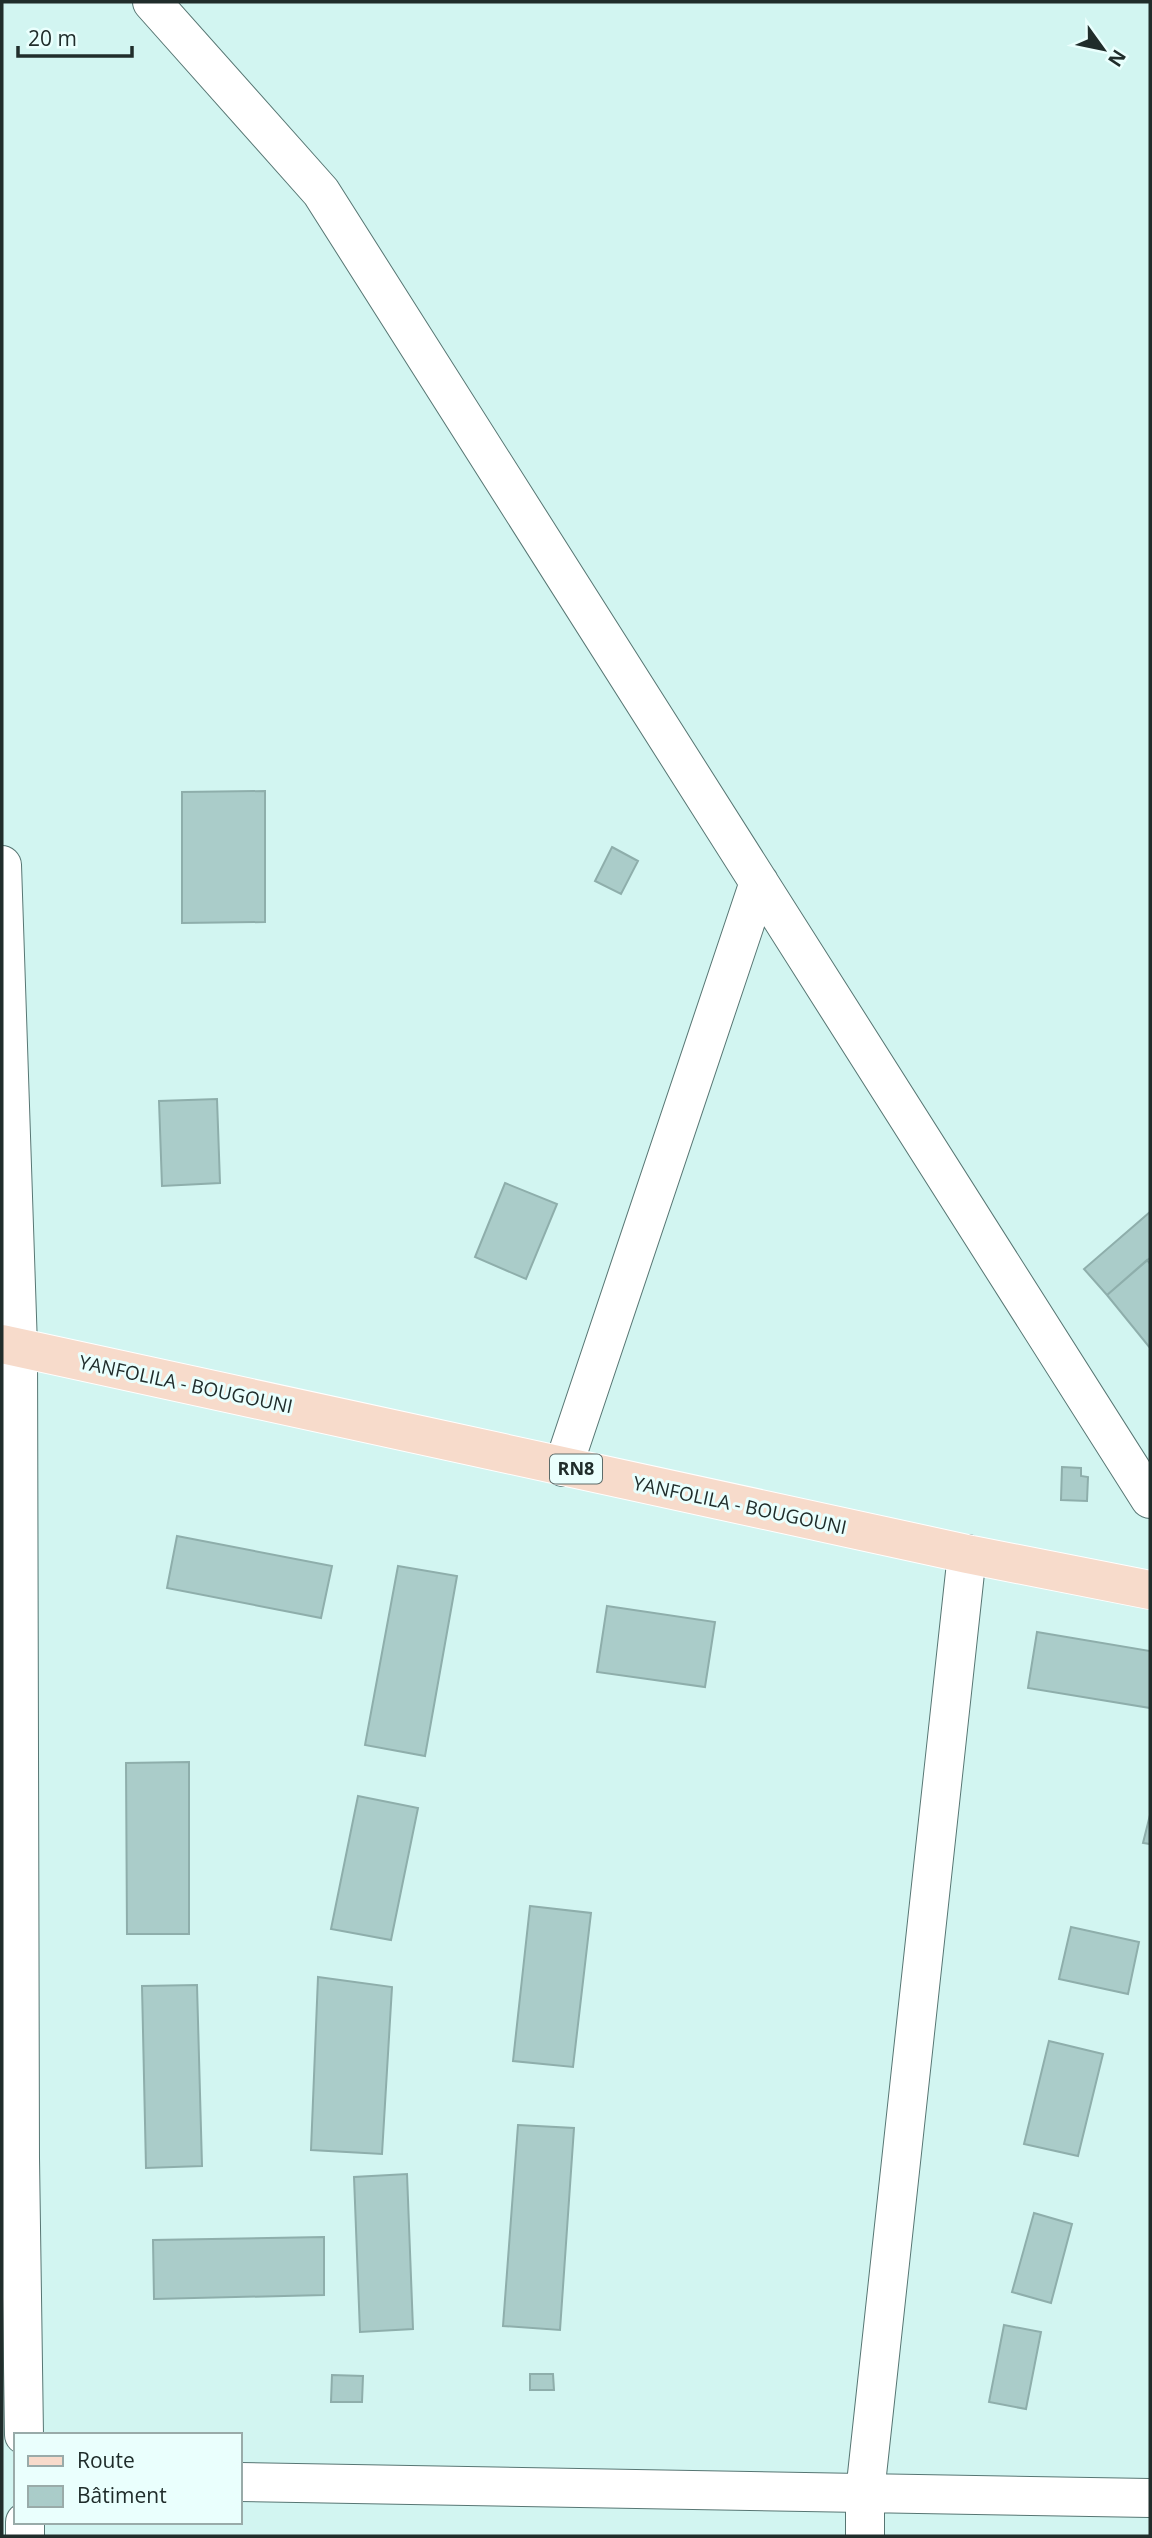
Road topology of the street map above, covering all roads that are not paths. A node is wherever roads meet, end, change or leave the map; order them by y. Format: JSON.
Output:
{"nodes":[{"id":1,"x":152,"y":2,"type":"edge"},
{"id":2,"x":2,"y":865,"type":"edge"},
{"id":3,"x":759,"y":882,"type":"junction"},
{"id":4,"x":10,"y":1345,"type":"edge"},
{"id":5,"x":563,"y":1466,"type":"junction"},
{"id":6,"x":1150,"y":1499,"type":"edge"},
{"id":7,"x":967,"y":1554,"type":"junction"},
{"id":8,"x":1150,"y":1590,"type":"edge"},
{"id":9,"x":11,"y":1783,"type":"edge"},
{"id":10,"x":11,"y":2157,"type":"edge"},
{"id":11,"x":24,"y":2433,"type":"edge"},
{"id":12,"x":242,"y":2482,"type":"edge"},
{"id":13,"x":865,"y":2493,"type":"junction"},
{"id":14,"x":1150,"y":2498,"type":"edge"},
{"id":15,"x":865,"y":2536,"type":"edge"}],
"edges":[{"from":1,"to":3,"type":"street"},
{"from":2,"to":4,"type":"street"},
{"from":3,"to":5,"type":"street"},
{"from":3,"to":6,"type":"street"},
{"from":4,"to":5,"type":"main road","name":"YANFOLILA - BOUGOUNI","number":"RN8"},
{"from":4,"to":9,"type":"street"},
{"from":5,"to":7,"type":"main road","name":"YANFOLILA - BOUGOUNI","number":"RN8"},
{"from":7,"to":8,"type":"main road","name":"YANFOLILA - BOUGOUNI","number":"RN8"},
{"from":7,"to":13,"type":"street"},
{"from":9,"to":10,"type":"street"},
{"from":10,"to":11,"type":"street"},
{"from":12,"to":13,"type":"street"},
{"from":13,"to":14,"type":"street"},
{"from":13,"to":15,"type":"street"}]}
